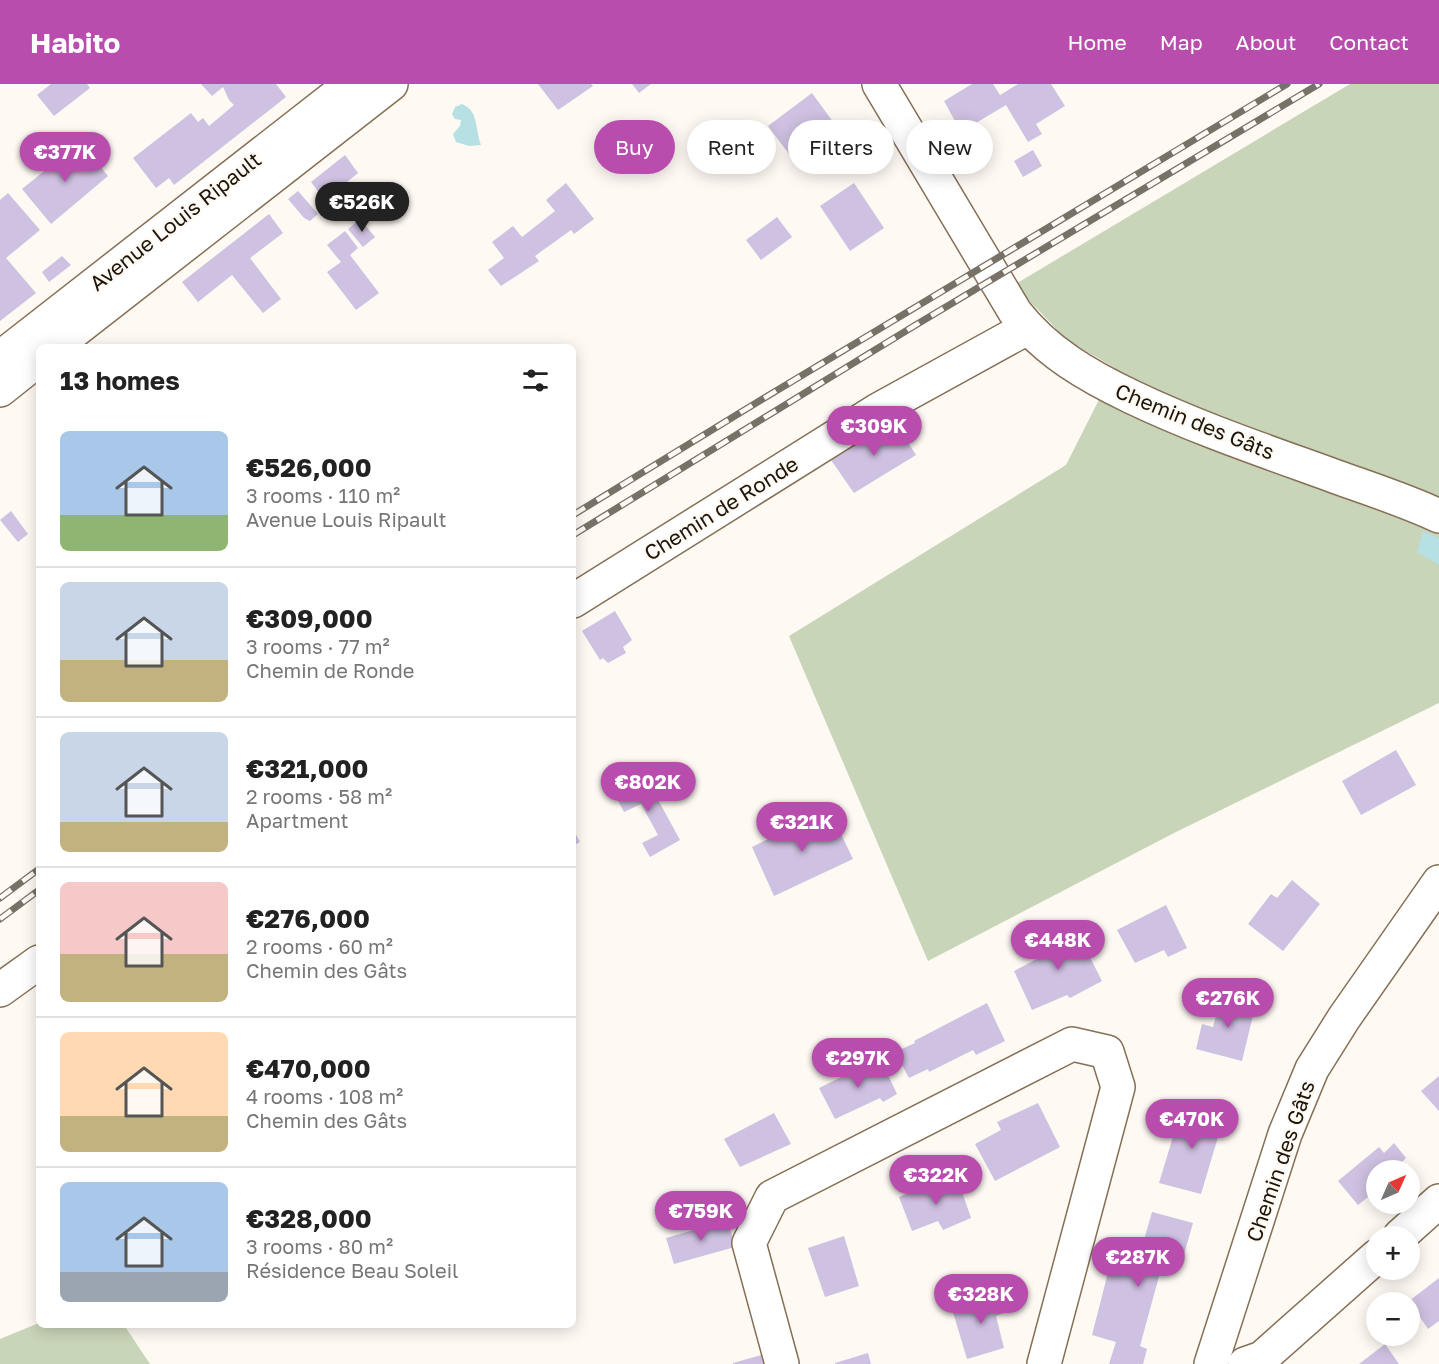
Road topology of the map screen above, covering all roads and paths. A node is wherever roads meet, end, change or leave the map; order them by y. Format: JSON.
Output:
{"nodes":[{"id":1,"x":351,"y":84,"type":"edge"},
{"id":2,"x":391,"y":84,"type":"edge"},
{"id":3,"x":879,"y":84,"type":"edge"},
{"id":4,"x":1027,"y":328,"type":"junction"},
{"id":5,"x":58,"y":344,"type":"edge"},
{"id":6,"x":0,"y":358,"type":"edge"},
{"id":7,"x":36,"y":361,"type":"edge"},
{"id":8,"x":0,"y":390,"type":"edge"},
{"id":9,"x":1439,"y":516,"type":"edge"},
{"id":10,"x":576,"y":599,"type":"edge"},
{"id":11,"x":1439,"y":882,"type":"edge"},
{"id":12,"x":36,"y":964,"type":"edge"},
{"id":13,"x":0,"y":990,"type":"edge"},
{"id":14,"x":1439,"y":1201,"type":"edge"},
{"id":15,"x":1411,"y":1226,"type":"edge"},
{"id":16,"x":1366,"y":1266,"type":"edge"},
{"id":17,"x":783,"y":1364,"type":"edge"},
{"id":18,"x":1044,"y":1364,"type":"edge"},
{"id":19,"x":1211,"y":1364,"type":"edge"},
{"id":20,"x":1245,"y":1364,"type":"edge"}],
"edges":[{"from":1,"to":6,"type":"street","name":"Avenue Louis Ripault"},
{"from":2,"to":5,"type":"street","name":"Avenue Louis Ripault"},
{"from":3,"to":4,"type":"street","name":"Chemin des Gâts"},
{"from":4,"to":9,"type":"street","name":"Chemin des Gâts"},
{"from":4,"to":10,"type":"street","name":"Chemin de Ronde"},
{"from":7,"to":8,"type":"street"},
{"from":11,"to":19,"type":"street","name":"Chemin des Gâts"},
{"from":12,"to":13,"type":"street"},
{"from":14,"to":15,"type":"street"},
{"from":16,"to":20,"type":"street"},
{"from":17,"to":18,"type":"street"}]}
